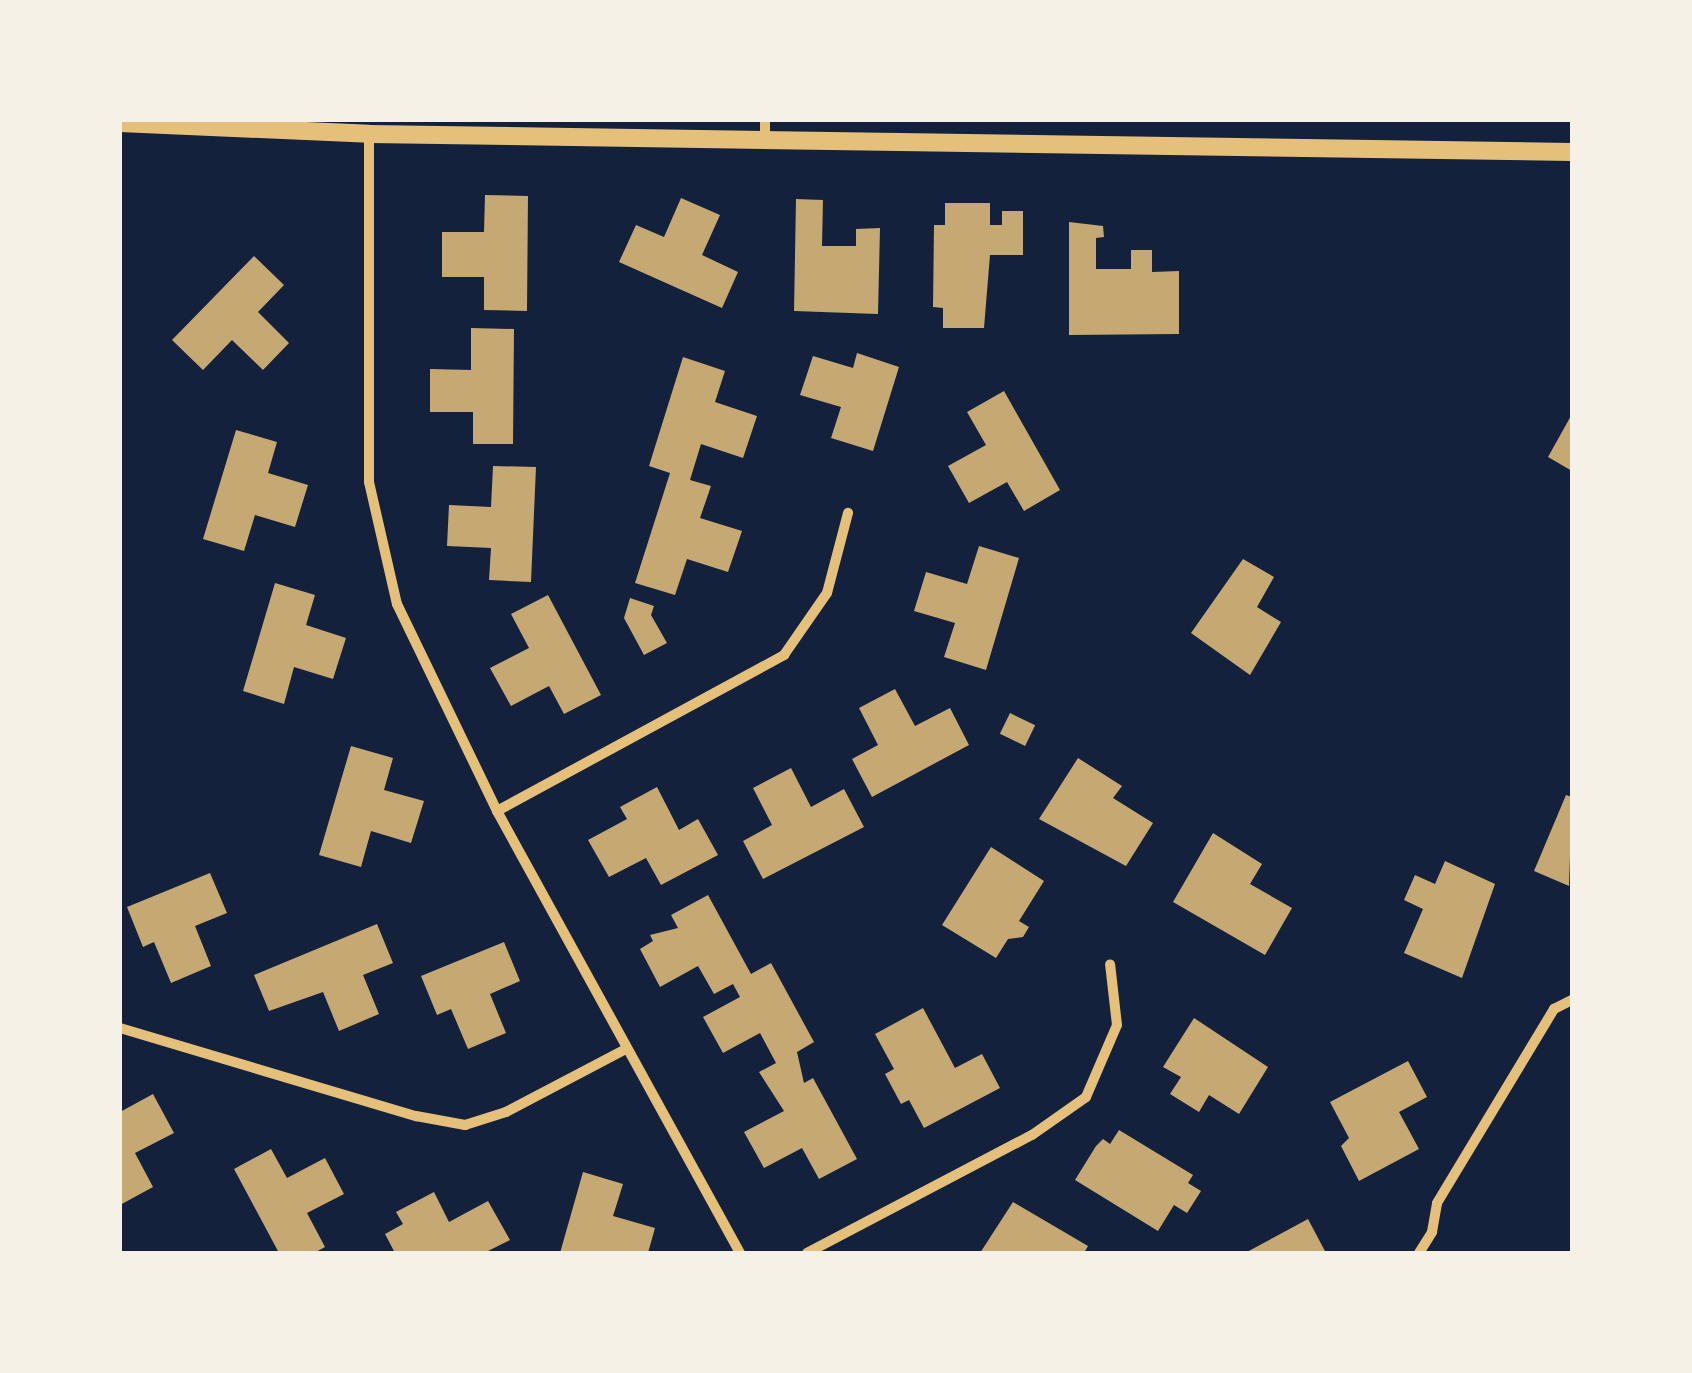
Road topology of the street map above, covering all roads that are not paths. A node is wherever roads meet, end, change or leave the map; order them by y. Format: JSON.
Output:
{"nodes":[{"id":1,"x":764,"y":120,"type":"edge"},
{"id":2,"x":120,"y":123,"type":"edge"},
{"id":3,"x":370,"y":134,"type":"junction"},
{"id":4,"x":765,"y":140,"type":"junction"},
{"id":5,"x":1572,"y":152,"type":"edge"},
{"id":6,"x":848,"y":512,"type":"dead end"},
{"id":7,"x":497,"y":811,"type":"junction"},
{"id":8,"x":1110,"y":964,"type":"dead end"},
{"id":9,"x":1572,"y":1000,"type":"edge"},
{"id":10,"x":120,"y":1028,"type":"edge"},
{"id":11,"x":624,"y":1050,"type":"junction"},
{"id":12,"x":740,"y":1253,"type":"edge"},
{"id":13,"x":807,"y":1253,"type":"edge"},
{"id":14,"x":1419,"y":1253,"type":"edge"}],
"edges":[{"from":1,"to":4,"type":"street"},
{"from":2,"to":3,"type":"street"},
{"from":3,"to":4,"type":"street"},
{"from":3,"to":7,"type":"street"},
{"from":4,"to":5,"type":"street"},
{"from":6,"to":7,"type":"street"},
{"from":7,"to":11,"type":"street"},
{"from":8,"to":13,"type":"street"},
{"from":9,"to":14,"type":"street"},
{"from":10,"to":11,"type":"street"},
{"from":11,"to":12,"type":"street"}]}
